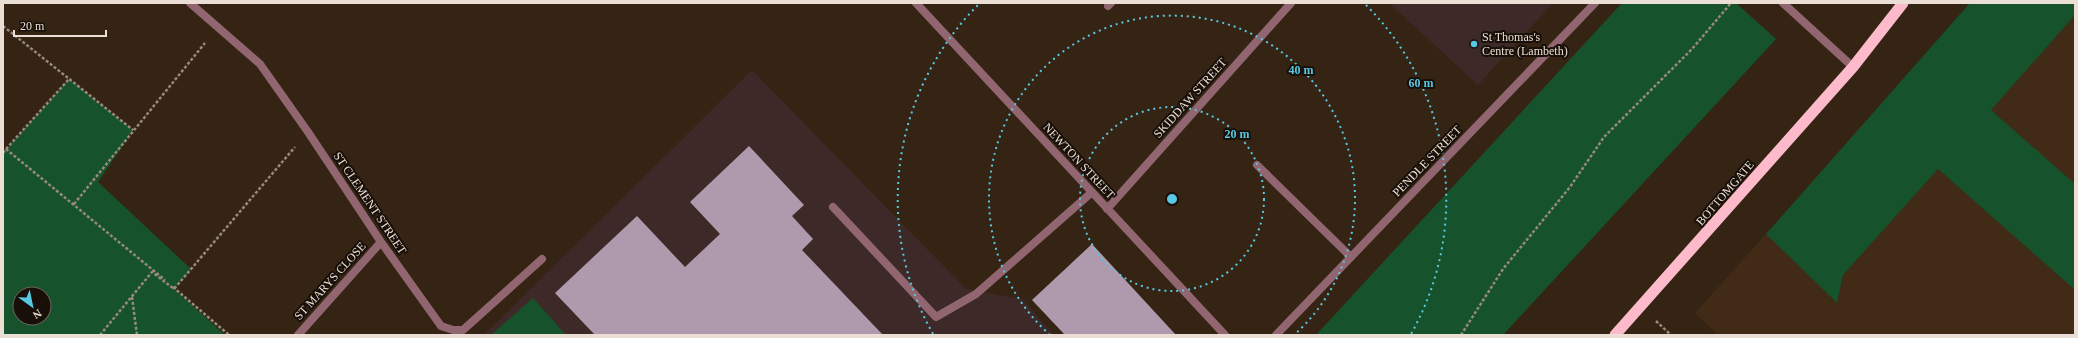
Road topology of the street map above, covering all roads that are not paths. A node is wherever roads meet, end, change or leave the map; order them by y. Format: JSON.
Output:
{"nodes":[{"id":1,"x":190,"y":3,"type":"edge"},
{"id":2,"x":916,"y":3,"type":"edge"},
{"id":3,"x":1291,"y":3,"type":"edge"},
{"id":4,"x":1595,"y":3,"type":"edge"},
{"id":5,"x":1783,"y":3,"type":"edge"},
{"id":6,"x":1903,"y":3,"type":"edge"},
{"id":7,"x":1853,"y":67,"type":"junction"},
{"id":8,"x":1256,"y":165,"type":"dead end"},
{"id":9,"x":1091,"y":192,"type":"junction"},
{"id":10,"x":833,"y":207,"type":"dead end"},
{"id":11,"x":1107,"y":209,"type":"junction"},
{"id":12,"x":381,"y":242,"type":"junction"},
{"id":13,"x":1352,"y":257,"type":"junction"},
{"id":14,"x":542,"y":258,"type":"dead end"},
{"id":15,"x":298,"y":335,"type":"edge"},
{"id":16,"x":1225,"y":335,"type":"edge"},
{"id":17,"x":1276,"y":335,"type":"edge"},
{"id":18,"x":1615,"y":335,"type":"edge"}],
"edges":[{"from":1,"to":12,"type":"street","name":"ST CLEMENT STREET"},
{"from":2,"to":9,"type":"street","name":"NEWTON STREET"},
{"from":3,"to":11,"type":"street","name":"SKIDDAW STREET"},
{"from":4,"to":13,"type":"street","name":"PENDLE STREET"},
{"from":5,"to":7,"type":"street"},
{"from":6,"to":7,"type":"highway","name":"BOTTOMGATE"},
{"from":7,"to":18,"type":"highway","name":"BOTTOMGATE"},
{"from":8,"to":13,"type":"street"},
{"from":9,"to":10,"type":"street"},
{"from":9,"to":11,"type":"street","name":"NEWTON STREET"},
{"from":11,"to":16,"type":"street","name":"NEWTON STREET"},
{"from":12,"to":14,"type":"street","name":"ST CLEMENT STREET"},
{"from":12,"to":15,"type":"street","name":"ST MARYS CLOSE"},
{"from":13,"to":17,"type":"street","name":"PENDLE STREET"}]}
